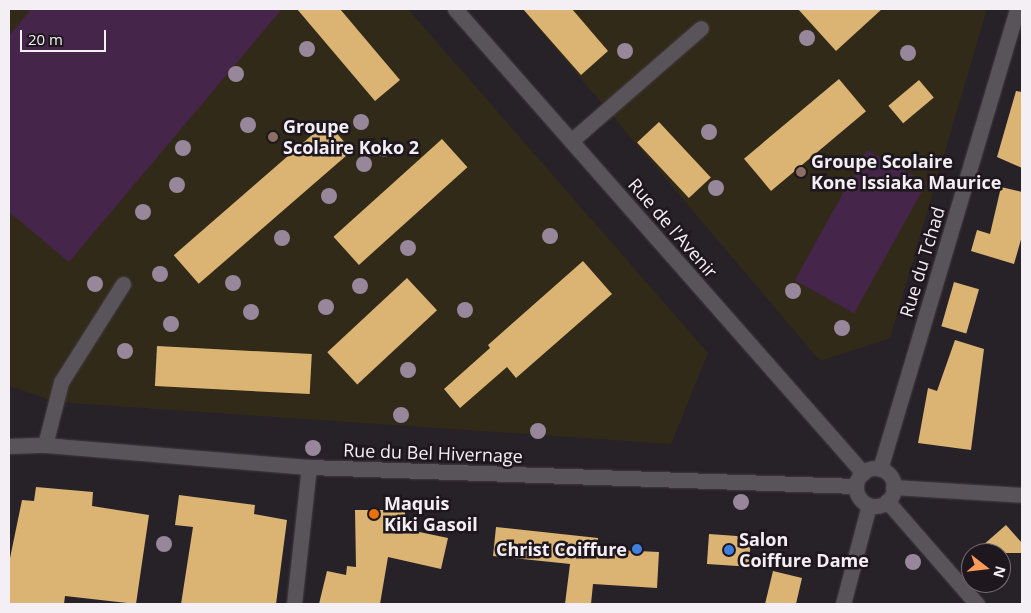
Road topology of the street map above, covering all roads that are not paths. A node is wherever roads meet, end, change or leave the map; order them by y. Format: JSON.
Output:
{"nodes":[{"id":1,"x":455,"y":9,"type":"edge"},
{"id":2,"x":1017,"y":9,"type":"edge"},
{"id":3,"x":701,"y":28,"type":"dead end"},
{"id":4,"x":571,"y":141,"type":"junction"},
{"id":5,"x":123,"y":284,"type":"dead end"},
{"id":6,"x":45,"y":445,"type":"junction"},
{"id":7,"x":9,"y":446,"type":"edge"},
{"id":8,"x":309,"y":467,"type":"junction"},
{"id":9,"x":880,"y":469,"type":"junction"},
{"id":10,"x":859,"y":479,"type":"junction"},
{"id":11,"x":893,"y":487,"type":"junction"},
{"id":12,"x":1022,"y":496,"type":"edge"},
{"id":13,"x":887,"y":502,"type":"junction"},
{"id":14,"x":869,"y":505,"type":"junction"},
{"id":15,"x":294,"y":604,"type":"edge"},
{"id":16,"x":842,"y":604,"type":"edge"},
{"id":17,"x":977,"y":604,"type":"edge"}],
"edges":[{"from":1,"to":4,"type":"street","name":"Rue de l'Avenir"},
{"from":2,"to":9,"type":"street","name":"Rue du Tchad"},
{"from":3,"to":4,"type":"street"},
{"from":4,"to":10,"type":"street","name":"Rue de l'Avenir"},
{"from":5,"to":6,"type":"street"},
{"from":6,"to":7,"type":"street","name":"Rue du Bel Hivernage"},
{"from":6,"to":8,"type":"street","name":"Rue du Bel Hivernage"},
{"from":8,"to":10,"type":"street","name":"Rue du Bel Hivernage"},
{"from":8,"to":15,"type":"street"},
{"from":9,"to":10,"type":"street"},
{"from":9,"to":11,"type":"street"},
{"from":10,"to":14,"type":"street"},
{"from":11,"to":12,"type":"street"},
{"from":11,"to":13,"type":"street"},
{"from":13,"to":14,"type":"street"},
{"from":13,"to":17,"type":"street"},
{"from":14,"to":16,"type":"street"}]}
